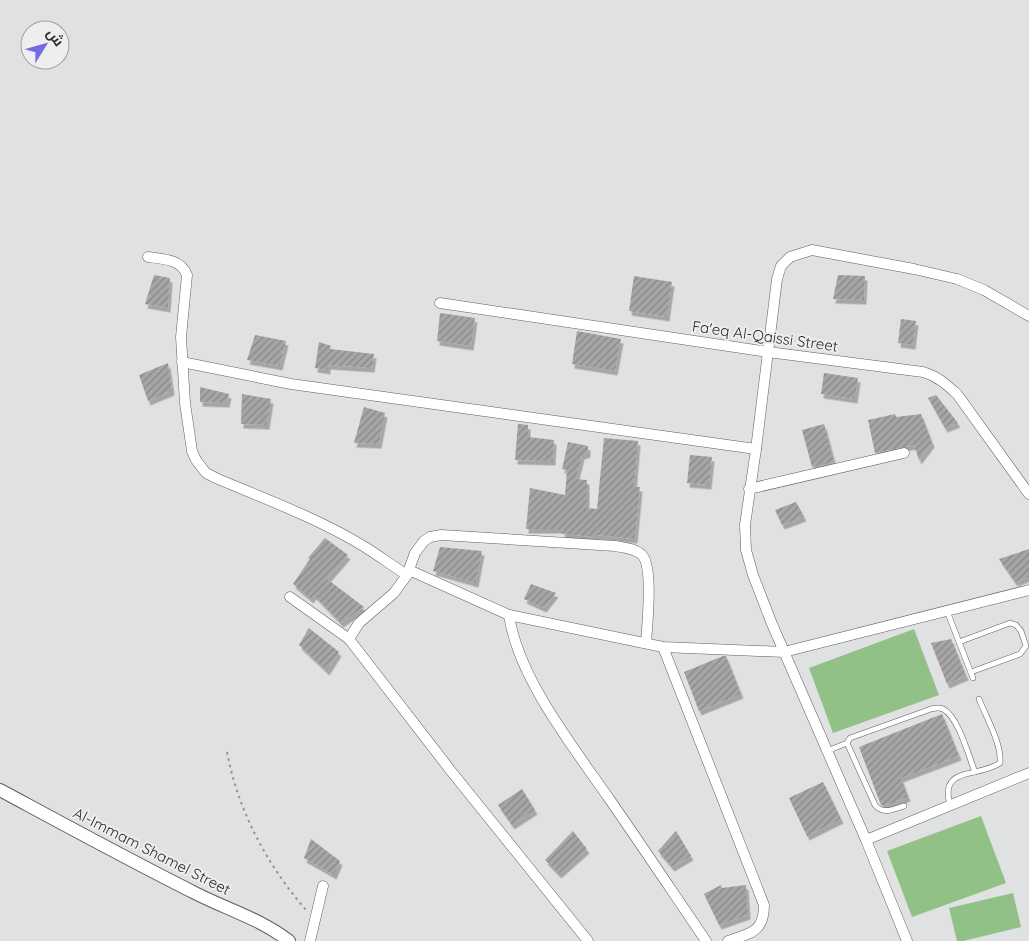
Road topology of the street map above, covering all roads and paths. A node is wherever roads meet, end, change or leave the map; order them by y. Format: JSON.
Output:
{"nodes":[{"id":1,"x":148,"y":257,"type":"dead end"},
{"id":2,"x":440,"y":303,"type":"dead end"},
{"id":3,"x":1029,"y":316,"type":"edge"},
{"id":4,"x":768,"y":352,"type":"junction"},
{"id":5,"x":182,"y":362,"type":"junction"},
{"id":6,"x":756,"y":449,"type":"junction"},
{"id":7,"x":904,"y":453,"type":"dead end"},
{"id":8,"x":749,"y":489,"type":"junction"},
{"id":9,"x":1029,"y":494,"type":"edge"},
{"id":10,"x":408,"y":572,"type":"junction"},
{"id":11,"x":1029,"y":590,"type":"edge"},
{"id":12,"x":290,"y":597,"type":"dead end"},
{"id":13,"x":947,"y":611,"type":"junction"},
{"id":14,"x":509,"y":615,"type":"junction"},
{"id":15,"x":348,"y":639,"type":"junction"},
{"id":16,"x":959,"y":642,"type":"junction"},
{"id":17,"x":646,"y":643,"type":"junction"},
{"id":18,"x":663,"y":647,"type":"junction"},
{"id":19,"x":784,"y":652,"type":"junction"},
{"id":20,"x":971,"y":672,"type":"junction"},
{"id":21,"x":974,"y":678,"type":"dead end"},
{"id":22,"x":979,"y":699,"type":"dead end"},
{"id":23,"x":847,"y":743,"type":"junction"},
{"id":24,"x":827,"y":751,"type":"junction"},
{"id":25,"x":227,"y":752,"type":"dead end"},
{"id":26,"x":975,"y":772,"type":"junction"},
{"id":27,"x":1029,"y":773,"type":"edge"},
{"id":28,"x":0,"y":790,"type":"edge"},
{"id":29,"x":904,"y":806,"type":"dead end"},
{"id":30,"x":950,"y":806,"type":"junction"},
{"id":31,"x":866,"y":840,"type":"junction"},
{"id":32,"x":324,"y":886,"type":"dead end"},
{"id":33,"x":315,"y":920,"type":"junction"},
{"id":34,"x":289,"y":941,"type":"edge"},
{"id":35,"x":310,"y":941,"type":"edge"},
{"id":36,"x":588,"y":941,"type":"edge"},
{"id":37,"x":706,"y":941,"type":"edge"},
{"id":38,"x":728,"y":941,"type":"edge"},
{"id":39,"x":907,"y":941,"type":"edge"}],
"edges":[{"from":1,"to":5,"type":"street"},
{"from":2,"to":4,"type":"street","name":"Fa'eq Al-Qaissi Street"},
{"from":3,"to":4,"type":"street"},
{"from":4,"to":6,"type":"street"},
{"from":4,"to":9,"type":"street","name":"Fa'eq Al-Qaissi Street"},
{"from":5,"to":6,"type":"street"},
{"from":5,"to":10,"type":"street"},
{"from":6,"to":8,"type":"street"},
{"from":7,"to":8,"type":"street"},
{"from":8,"to":19,"type":"street"},
{"from":10,"to":14,"type":"street"},
{"from":10,"to":15,"type":"street"},
{"from":10,"to":17,"type":"street"},
{"from":11,"to":13,"type":"street"},
{"from":12,"to":15,"type":"street"},
{"from":13,"to":16,"type":"lane"},
{"from":13,"to":19,"type":"street"},
{"from":14,"to":17,"type":"street"},
{"from":14,"to":37,"type":"street"},
{"from":15,"to":36,"type":"street"},
{"from":16,"to":20,"type":"lane"},
{"from":16,"to":20,"type":"lane"},
{"from":17,"to":18,"type":"street"},
{"from":18,"to":19,"type":"street"},
{"from":18,"to":38,"type":"street"},
{"from":19,"to":24,"type":"street"},
{"from":20,"to":21,"type":"lane"},
{"from":22,"to":26,"type":"lane"},
{"from":23,"to":24,"type":"lane"},
{"from":23,"to":26,"type":"lane"},
{"from":23,"to":29,"type":"lane"},
{"from":24,"to":31,"type":"street"},
{"from":25,"to":33,"type":"path"},
{"from":26,"to":30,"type":"lane"},
{"from":27,"to":30,"type":"street"},
{"from":28,"to":34,"type":"street","name":"Al-Immam Shamel Street"},
{"from":30,"to":31,"type":"street"},
{"from":31,"to":39,"type":"street"},
{"from":32,"to":33,"type":"street"},
{"from":33,"to":35,"type":"street"}]}
